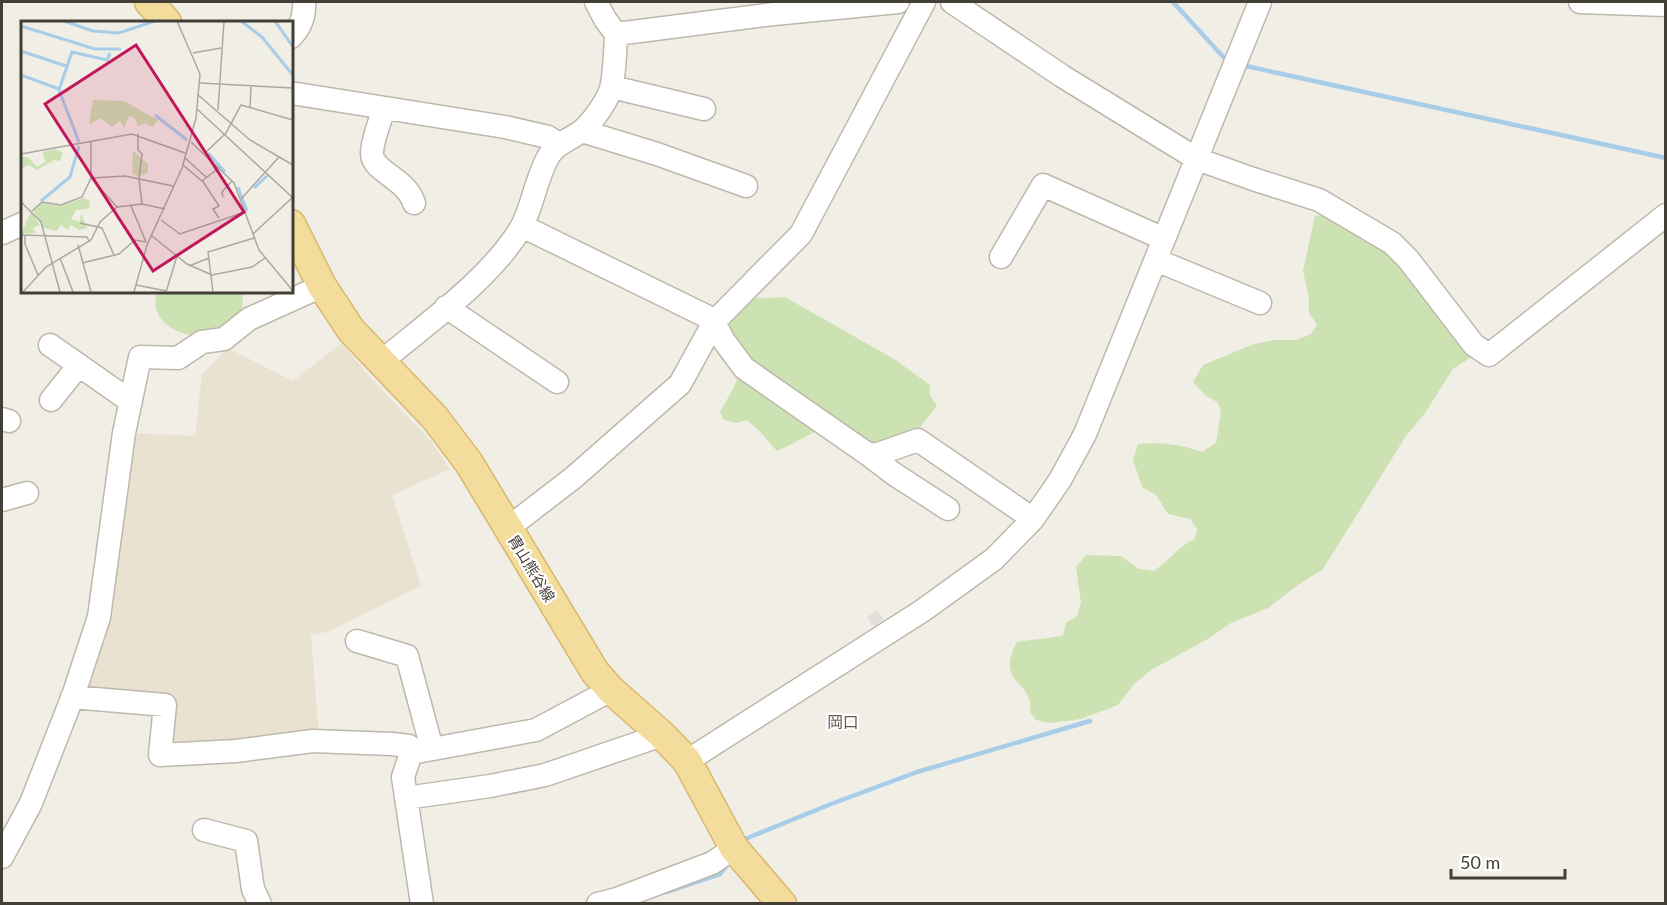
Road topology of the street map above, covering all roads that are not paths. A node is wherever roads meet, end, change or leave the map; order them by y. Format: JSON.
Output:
{"nodes":[{"id":1,"x":149,"y":2,"type":"edge"},
{"id":2,"x":303,"y":2,"type":"edge"},
{"id":3,"x":596,"y":2,"type":"edge"},
{"id":4,"x":898,"y":2,"type":"edge"},
{"id":5,"x":924,"y":2,"type":"edge"},
{"id":6,"x":952,"y":2,"type":"edge"},
{"id":7,"x":1260,"y":2,"type":"edge"},
{"id":8,"x":1580,"y":2,"type":"edge"},
{"id":9,"x":1585,"y":2,"type":"edge"},
{"id":10,"x":1665,"y":5,"type":"edge"},
{"id":11,"x":166,"y":21,"type":"edge"},
{"id":12,"x":616,"y":34,"type":"junction"},
{"id":13,"x":292,"y":36,"type":"edge"},
{"id":14,"x":612,"y":87,"type":"junction"},
{"id":15,"x":292,"y":93,"type":"edge"},
{"id":16,"x":384,"y":108,"type":"junction"},
{"id":17,"x":704,"y":109,"type":"dead end"},
{"id":18,"x":582,"y":130,"type":"junction"},
{"id":19,"x":559,"y":144,"type":"junction"},
{"id":20,"x":1197,"y":159,"type":"junction"},
{"id":21,"x":746,"y":186,"type":"dead end"},
{"id":22,"x":414,"y":203,"type":"dead end"},
{"id":23,"x":1665,"y":215,"type":"edge"},
{"id":24,"x":292,"y":226,"type":"edge"},
{"id":25,"x":522,"y":226,"type":"junction"},
{"id":26,"x":1160,"y":249,"type":"junction"},
{"id":27,"x":1000,"y":257,"type":"dead end"},
{"id":28,"x":322,"y":286,"type":"junction"},
{"id":29,"x":1260,"y":303,"type":"dead end"},
{"id":30,"x":446,"y":307,"type":"junction"},
{"id":31,"x":714,"y":322,"type":"junction"},
{"id":32,"x":50,"y":345,"type":"dead end"},
{"id":33,"x":381,"y":362,"type":"junction"},
{"id":34,"x":79,"y":365,"type":"junction"},
{"id":35,"x":557,"y":382,"type":"dead end"},
{"id":36,"x":51,"y":400,"type":"dead end"},
{"id":37,"x":130,"y":401,"type":"junction"},
{"id":38,"x":869,"y":455,"type":"junction"},
{"id":39,"x":27,"y":493,"type":"dead end"},
{"id":40,"x":2,"y":500,"type":"edge"},
{"id":41,"x":948,"y":509,"type":"dead end"},
{"id":42,"x":1033,"y":519,"type":"junction"},
{"id":43,"x":508,"y":528,"type":"junction"},
{"id":44,"x":357,"y":640,"type":"dead end"},
{"id":45,"x":611,"y":690,"type":"junction"},
{"id":46,"x":72,"y":697,"type":"junction"},
{"id":47,"x":662,"y":735,"type":"junction"},
{"id":48,"x":425,"y":751,"type":"junction"},
{"id":49,"x":687,"y":760,"type":"junction"},
{"id":50,"x":406,"y":798,"type":"junction"},
{"id":51,"x":204,"y":830,"type":"dead end"},
{"id":52,"x":738,"y":852,"type":"junction"},
{"id":53,"x":2,"y":853,"type":"edge"},
{"id":54,"x":260,"y":903,"type":"edge"},
{"id":55,"x":422,"y":903,"type":"edge"},
{"id":56,"x":598,"y":903,"type":"edge"},
{"id":57,"x":782,"y":903,"type":"edge"}],
"edges":[{"from":1,"to":11,"type":"main road"},
{"from":2,"to":13,"type":"street"},
{"from":3,"to":12,"type":"street"},
{"from":4,"to":12,"type":"street"},
{"from":5,"to":31,"type":"street"},
{"from":6,"to":20,"type":"street"},
{"from":7,"to":20,"type":"street"},
{"from":8,"to":9,"type":"street"},
{"from":9,"to":10,"type":"street"},
{"from":12,"to":14,"type":"street"},
{"from":14,"to":17,"type":"street"},
{"from":14,"to":18,"type":"street"},
{"from":15,"to":16,"type":"street"},
{"from":16,"to":19,"type":"street"},
{"from":16,"to":22,"type":"street"},
{"from":18,"to":19,"type":"street"},
{"from":18,"to":21,"type":"street"},
{"from":19,"to":25,"type":"street"},
{"from":20,"to":23,"type":"street"},
{"from":20,"to":26,"type":"street"},
{"from":24,"to":28,"type":"main road","name":"胄山熊谷線"},
{"from":25,"to":30,"type":"street"},
{"from":25,"to":31,"type":"street"},
{"from":26,"to":27,"type":"street"},
{"from":26,"to":29,"type":"street"},
{"from":26,"to":42,"type":"street"},
{"from":28,"to":33,"type":"main road","name":"胄山熊谷線"},
{"from":28,"to":37,"type":"street"},
{"from":30,"to":33,"type":"street"},
{"from":30,"to":35,"type":"street"},
{"from":31,"to":38,"type":"street"},
{"from":31,"to":43,"type":"street"},
{"from":32,"to":34,"type":"street"},
{"from":33,"to":43,"type":"main road","name":"胄山熊谷線"},
{"from":34,"to":36,"type":"street"},
{"from":34,"to":37,"type":"street"},
{"from":37,"to":46,"type":"street"},
{"from":38,"to":41,"type":"street"},
{"from":38,"to":42,"type":"street"},
{"from":39,"to":40,"type":"street"},
{"from":42,"to":49,"type":"street"},
{"from":43,"to":45,"type":"main road","name":"胄山熊谷線"},
{"from":44,"to":48,"type":"street"},
{"from":45,"to":47,"type":"main road","name":"胄山熊谷線"},
{"from":45,"to":48,"type":"street"},
{"from":46,"to":48,"type":"street"},
{"from":46,"to":53,"type":"street"},
{"from":47,"to":49,"type":"main road","name":"胄山熊谷線"},
{"from":47,"to":50,"type":"street"},
{"from":48,"to":50,"type":"street"},
{"from":49,"to":52,"type":"main road","name":"胄山熊谷線"},
{"from":50,"to":55,"type":"street"},
{"from":51,"to":54,"type":"street"},
{"from":52,"to":56,"type":"street"},
{"from":52,"to":57,"type":"main road","name":"胄山熊谷線"}]}
